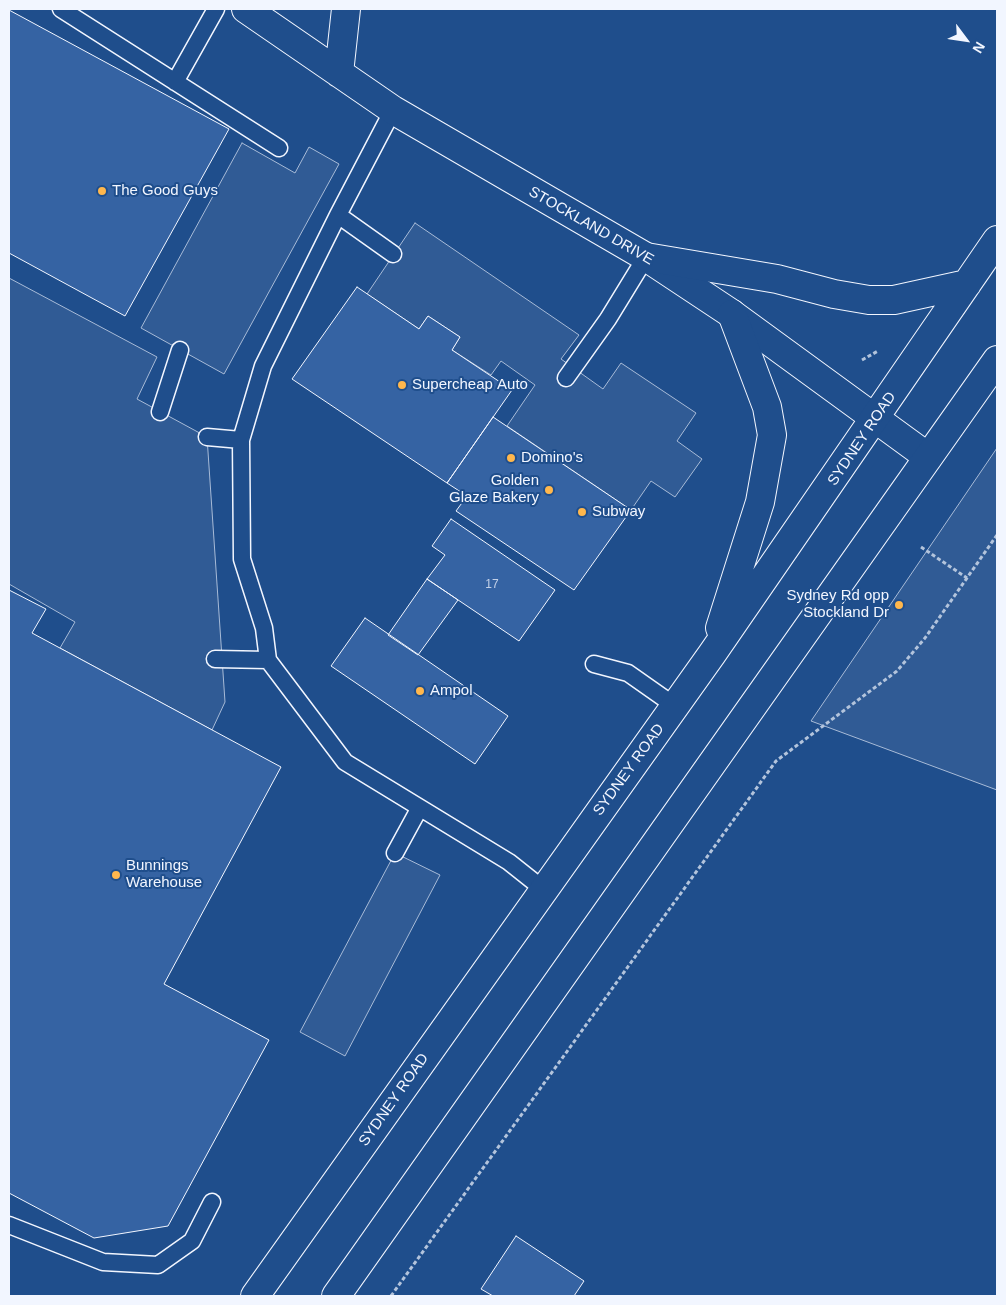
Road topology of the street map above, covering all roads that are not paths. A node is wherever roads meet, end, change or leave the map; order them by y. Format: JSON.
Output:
{"nodes":[{"id":1,"x":61,"y":9,"type":"edge"},
{"id":2,"x":216,"y":9,"type":"edge"},
{"id":3,"x":246,"y":9,"type":"edge"},
{"id":4,"x":346,"y":9,"type":"edge"},
{"id":5,"x":339,"y":73,"type":"junction"},
{"id":6,"x":175,"y":82,"type":"junction"},
{"id":7,"x":393,"y":110,"type":"junction"},
{"id":8,"x":279,"y":148,"type":"dead end"},
{"id":9,"x":338,"y":215,"type":"junction"},
{"id":10,"x":997,"y":240,"type":"edge"},
{"id":11,"x":393,"y":254,"type":"dead end"},
{"id":12,"x":646,"y":257,"type":"junction"},
{"id":13,"x":967,"y":284,"type":"junction"},
{"id":14,"x":732,"y":314,"type":"junction"},
{"id":15,"x":180,"y":350,"type":"dead end"},
{"id":16,"x":997,"y":360,"type":"edge"},
{"id":17,"x":566,"y":378,"type":"dead end"},
{"id":18,"x":160,"y":412,"type":"dead end"},
{"id":19,"x":876,"y":418,"type":"junction"},
{"id":20,"x":207,"y":437,"type":"dead end"},
{"id":21,"x":241,"y":440,"type":"junction"},
{"id":22,"x":928,"y":457,"type":"junction"},
{"id":23,"x":712,"y":654,"type":"junction"},
{"id":24,"x":215,"y":659,"type":"dead end"},
{"id":25,"x":268,"y":660,"type":"junction"},
{"id":26,"x":594,"y":664,"type":"dead end"},
{"id":27,"x":675,"y":706,"type":"junction"},
{"id":28,"x":419,"y":809,"type":"junction"},
{"id":29,"x":490,"y":837,"type":"dead end"},
{"id":30,"x":395,"y":853,"type":"dead end"},
{"id":31,"x":509,"y":862,"type":"junction"},
{"id":32,"x":543,"y":889,"type":"junction"},
{"id":33,"x":212,"y":1202,"type":"dead end"},
{"id":34,"x":9,"y":1225,"type":"edge"},
{"id":35,"x":255,"y":1296,"type":"edge"},
{"id":36,"x":336,"y":1296,"type":"edge"}],
"edges":[{"from":1,"to":6,"type":"lane"},
{"from":2,"to":6,"type":"lane"},
{"from":3,"to":5,"type":"main road","name":"STOCKLAND DRIVE"},
{"from":4,"to":5,"type":"main road"},
{"from":5,"to":7,"type":"main road","name":"STOCKLAND DRIVE"},
{"from":6,"to":8,"type":"lane"},
{"from":7,"to":9,"type":"lane"},
{"from":7,"to":12,"type":"main road","name":"STOCKLAND DRIVE"},
{"from":9,"to":11,"type":"lane"},
{"from":9,"to":21,"type":"lane"},
{"from":10,"to":13,"type":"main road","name":"SYDNEY ROAD"},
{"from":12,"to":13,"type":"main road"},
{"from":12,"to":14,"type":"main road","name":"STOCKLAND DRIVE"},
{"from":12,"to":17,"type":"lane"},
{"from":13,"to":19,"type":"main road","name":"SYDNEY ROAD"},
{"from":14,"to":19,"type":"main road","name":"STOCKLAND DRIVE"},
{"from":14,"to":23,"type":"main road"},
{"from":15,"to":18,"type":"lane"},
{"from":16,"to":22,"type":"main road"},
{"from":19,"to":22,"type":"main road","name":"STOCKLAND DRIVE"},
{"from":19,"to":23,"type":"main road","name":"SYDNEY ROAD"},
{"from":20,"to":21,"type":"lane"},
{"from":21,"to":25,"type":"lane"},
{"from":22,"to":36,"type":"main road"},
{"from":23,"to":27,"type":"main road","name":"SYDNEY ROAD"},
{"from":24,"to":25,"type":"lane"},
{"from":25,"to":28,"type":"lane"},
{"from":26,"to":27,"type":"lane"},
{"from":27,"to":32,"type":"main road","name":"SYDNEY ROAD"},
{"from":28,"to":30,"type":"lane"},
{"from":28,"to":31,"type":"lane"},
{"from":29,"to":31,"type":"lane"},
{"from":31,"to":32,"type":"lane"},
{"from":32,"to":35,"type":"main road","name":"SYDNEY ROAD"},
{"from":33,"to":34,"type":"lane"}]}
